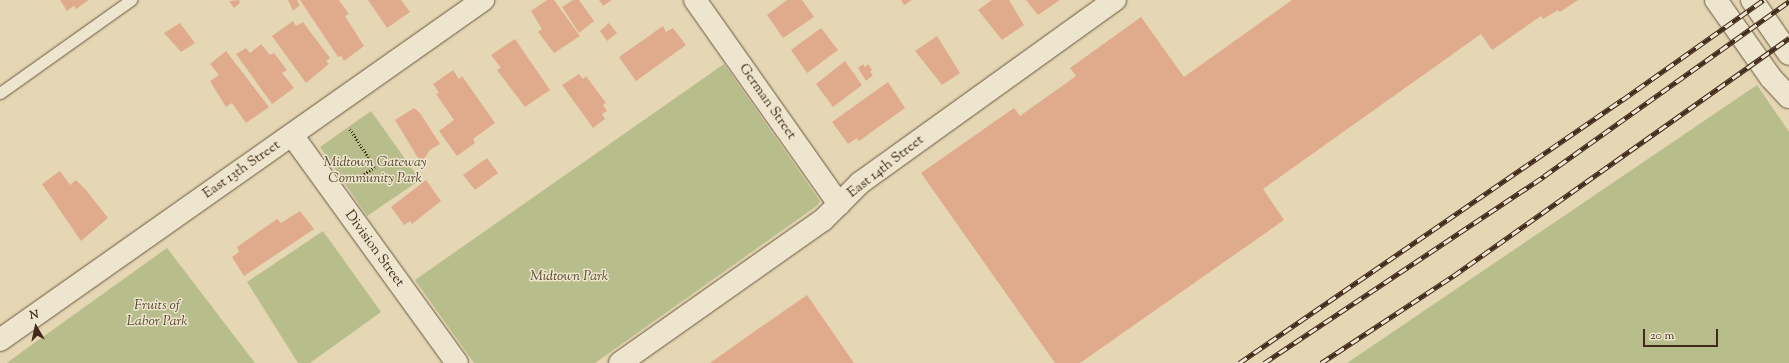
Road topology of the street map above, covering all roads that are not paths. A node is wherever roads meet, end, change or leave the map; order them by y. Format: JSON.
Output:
{"nodes":[{"id":1,"x":131,"y":0,"type":"edge"},
{"id":2,"x":483,"y":0,"type":"edge"},
{"id":3,"x":695,"y":0,"type":"edge"},
{"id":4,"x":1115,"y":0,"type":"edge"},
{"id":5,"x":1716,"y":0,"type":"edge"},
{"id":6,"x":1752,"y":0,"type":"edge"},
{"id":7,"x":1789,"y":54,"type":"edge"},
{"id":8,"x":0,"y":93,"type":"edge"},
{"id":9,"x":1789,"y":97,"type":"edge"},
{"id":10,"x":292,"y":135,"type":"junction"},
{"id":11,"x":839,"y":204,"type":"junction"},
{"id":12,"x":0,"y":340,"type":"edge"},
{"id":13,"x":457,"y":363,"type":"edge"},
{"id":14,"x":620,"y":363,"type":"edge"}],
"edges":[{"from":1,"to":8,"type":"lane"},
{"from":2,"to":10,"type":"street","name":"East 13th Street"},
{"from":3,"to":11,"type":"street","name":"German Street"},
{"from":4,"to":11,"type":"street","name":"East 14th Street"},
{"from":5,"to":9,"type":"street"},
{"from":6,"to":7,"type":"street"},
{"from":10,"to":12,"type":"street","name":"East 13th Street"},
{"from":10,"to":13,"type":"street","name":"Division Street"},
{"from":11,"to":14,"type":"street","name":"East 14th Street"}]}
